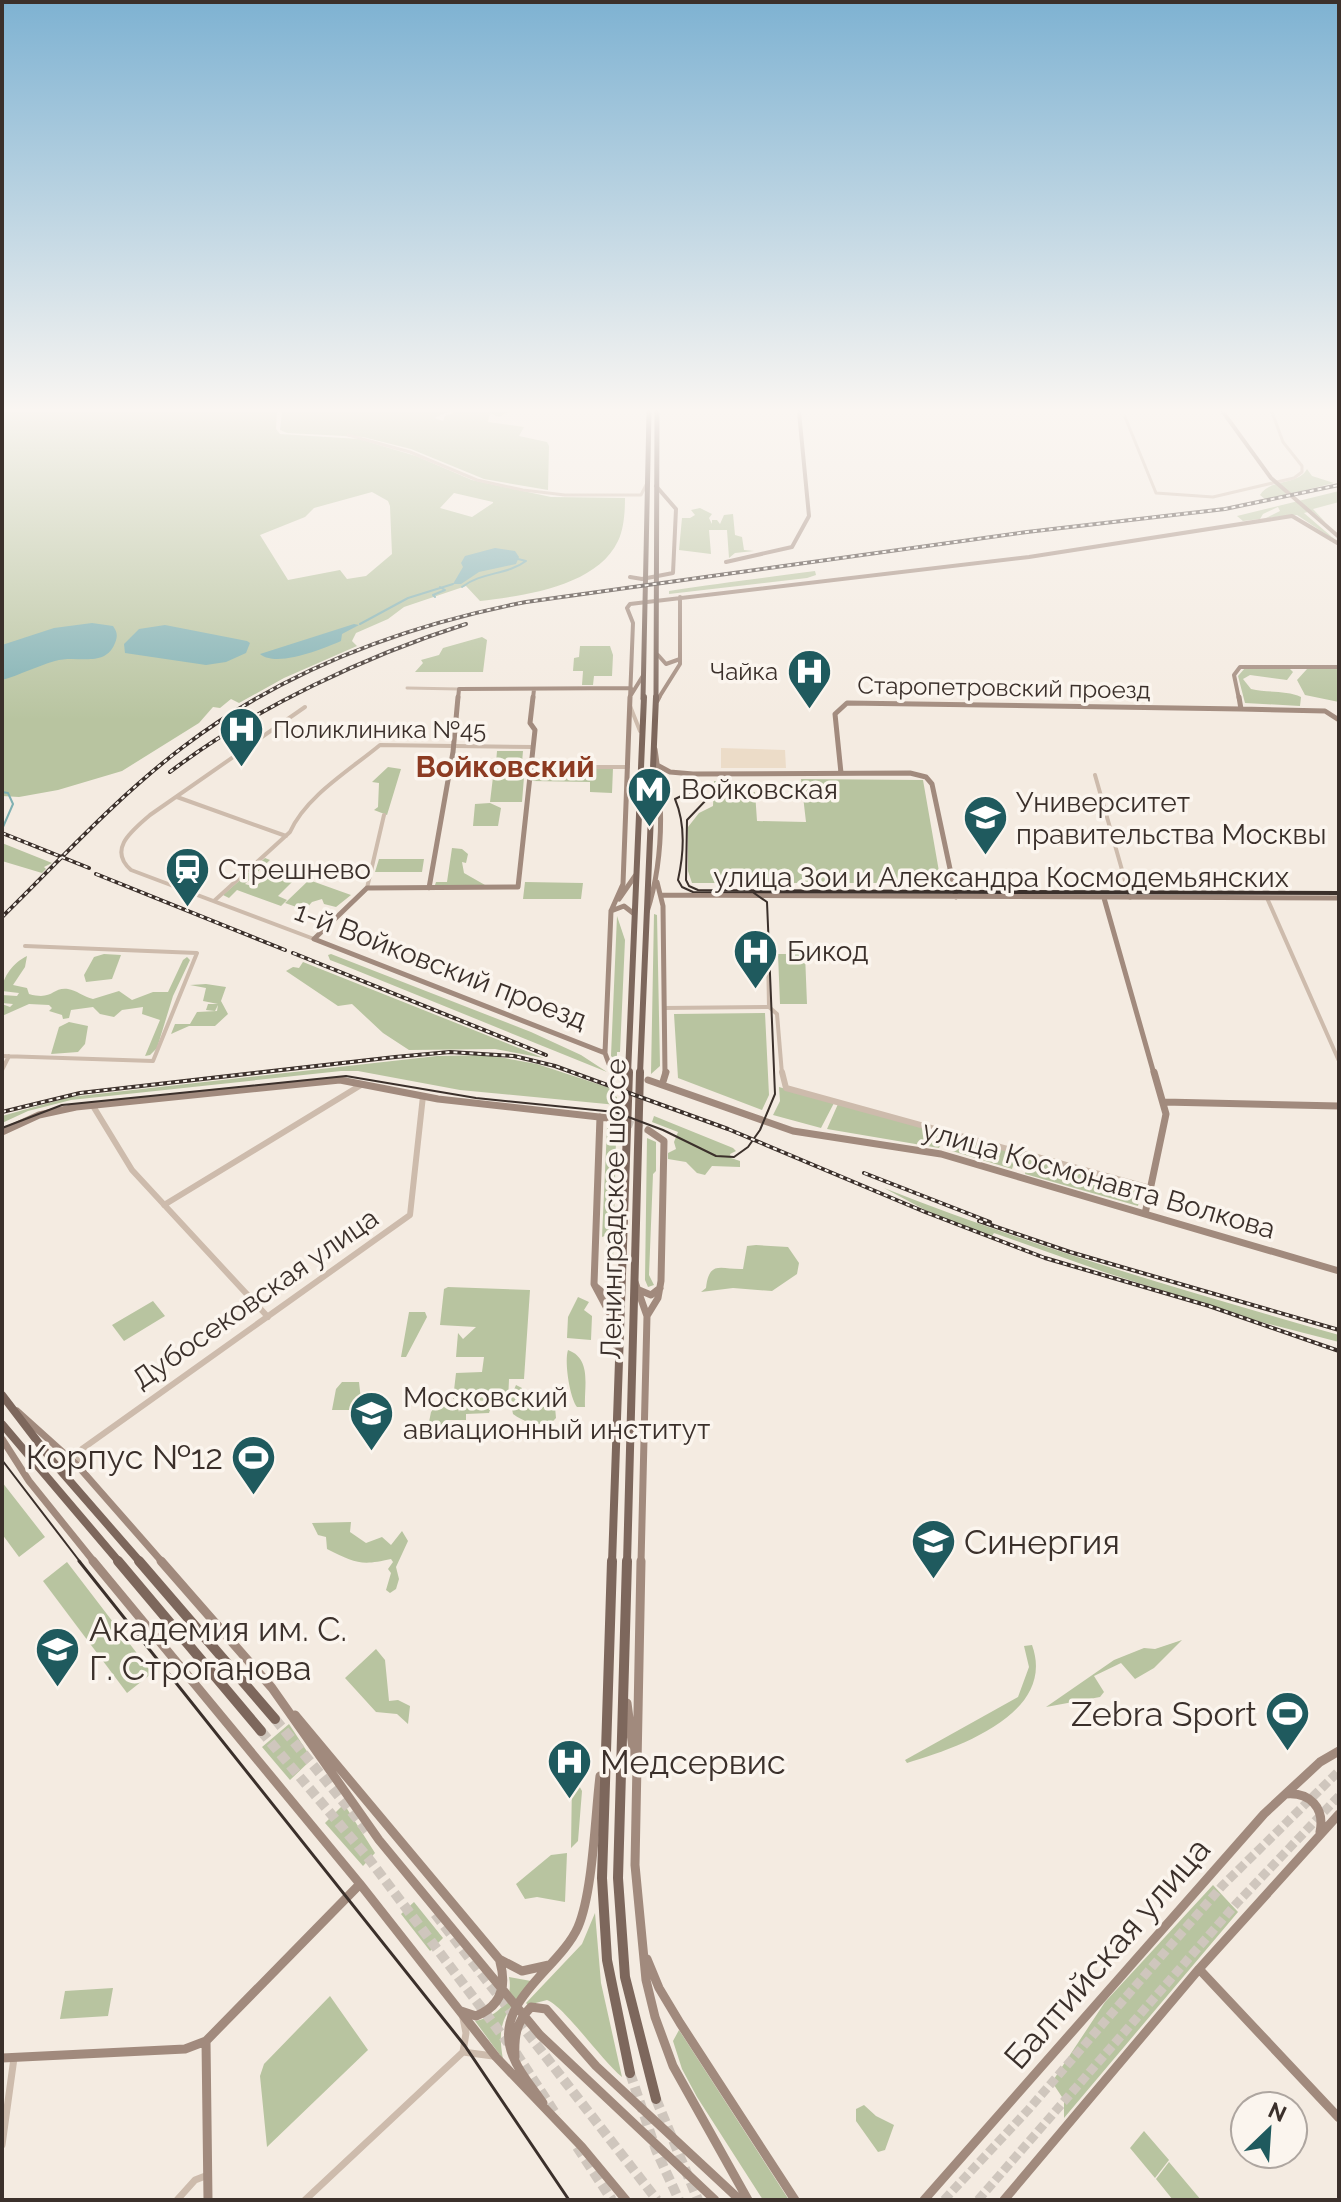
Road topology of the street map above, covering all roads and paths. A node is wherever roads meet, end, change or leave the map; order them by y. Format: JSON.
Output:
{"nodes":[{"id":1,"x":647,"y":515,"type":"edge"},
{"id":2,"x":657,"y":515,"type":"edge"},
{"id":3,"x":676,"y":515,"type":"edge"},
{"id":4,"x":809,"y":515,"type":"edge"},
{"id":5,"x":1310,"y":515,"type":"edge"},
{"id":6,"x":1339,"y":537,"type":"edge"},
{"id":7,"x":1339,"y":544,"type":"edge"},
{"id":8,"x":726,"y":562,"type":"dead end"},
{"id":9,"x":630,"y":577,"type":"dead end"},
{"id":10,"x":680,"y":597,"type":"junction"},
{"id":11,"x":658,"y":655,"type":"junction"},
{"id":12,"x":680,"y":659,"type":"junction"},
{"id":13,"x":1339,"y":667,"type":"edge"},
{"id":14,"x":644,"y":674,"type":"junction"},
{"id":15,"x":639,"y":683,"type":"junction"},
{"id":16,"x":631,"y":686,"type":"junction"},
{"id":17,"x":407,"y":688,"type":"dead end"},
{"id":18,"x":459,"y":689,"type":"junction"},
{"id":19,"x":534,"y":689,"type":"junction"},
{"id":20,"x":630,"y":696,"type":"junction"},
{"id":21,"x":630,"y":706,"type":"junction"},
{"id":22,"x":305,"y":707,"type":"dead end"},
{"id":23,"x":654,"y":708,"type":"junction"},
{"id":24,"x":1241,"y":709,"type":"junction"},
{"id":25,"x":1339,"y":720,"type":"edge"},
{"id":26,"x":640,"y":731,"type":"junction"},
{"id":27,"x":652,"y":734,"type":"junction"},
{"id":28,"x":452,"y":746,"type":"junction"},
{"id":29,"x":533,"y":747,"type":"junction"},
{"id":30,"x":657,"y":765,"type":"junction"},
{"id":31,"x":531,"y":767,"type":"junction"},
{"id":32,"x":628,"y":767,"type":"junction"},
{"id":33,"x":841,"y":773,"type":"junction"},
{"id":34,"x":693,"y":774,"type":"junction"},
{"id":35,"x":1095,"y":775,"type":"dead end"},
{"id":36,"x":659,"y":789,"type":"junction"},
{"id":37,"x":176,"y":797,"type":"junction"},
{"id":38,"x":626,"y":813,"type":"junction"},
{"id":39,"x":384,"y":815,"type":"dead end"},
{"id":40,"x":636,"y":831,"type":"junction"},
{"id":41,"x":286,"y":836,"type":"junction"},
{"id":42,"x":635,"y":876,"type":"junction"},
{"id":43,"x":657,"y":882,"type":"junction"},
{"id":44,"x":367,"y":888,"type":"junction"},
{"id":45,"x":429,"y":888,"type":"junction"},
{"id":46,"x":662,"y":895,"type":"junction"},
{"id":47,"x":956,"y":897,"type":"junction"},
{"id":48,"x":1104,"y":898,"type":"junction"},
{"id":49,"x":1130,"y":898,"type":"junction"},
{"id":50,"x":1267,"y":898,"type":"junction"},
{"id":51,"x":1339,"y":898,"type":"edge"},
{"id":52,"x":214,"y":901,"type":"junction"},
{"id":53,"x":612,"y":908,"type":"junction"},
{"id":54,"x":662,"y":911,"type":"junction"},
{"id":55,"x":648,"y":912,"type":"junction"},
{"id":56,"x":633,"y":913,"type":"junction"},
{"id":57,"x":314,"y":939,"type":"junction"},
{"id":58,"x":25,"y":946,"type":"dead end"},
{"id":59,"x":768,"y":950,"type":"dead end"},
{"id":60,"x":769,"y":1007,"type":"junction"},
{"id":61,"x":664,"y":1008,"type":"junction"},
{"id":62,"x":605,"y":1053,"type":"junction"},
{"id":63,"x":5,"y":1056,"type":"edge"},
{"id":64,"x":1339,"y":1061,"type":"edge"},
{"id":65,"x":2,"y":1070,"type":"edge"},
{"id":66,"x":619,"y":1070,"type":"dead end"},
{"id":67,"x":648,"y":1080,"type":"dead end"},
{"id":68,"x":364,"y":1084,"type":"junction"},
{"id":69,"x":662,"y":1085,"type":"junction"},
{"id":70,"x":423,"y":1096,"type":"junction"},
{"id":71,"x":1164,"y":1102,"type":"junction"},
{"id":72,"x":93,"y":1105,"type":"junction"},
{"id":73,"x":1339,"y":1106,"type":"edge"},
{"id":74,"x":600,"y":1117,"type":"junction"},
{"id":75,"x":617,"y":1119,"type":"tunnel mouth"},
{"id":76,"x":644,"y":1129,"type":"junction"},
{"id":77,"x":2,"y":1132,"type":"edge"},
{"id":78,"x":1150,"y":1188,"type":"junction"},
{"id":79,"x":164,"y":1205,"type":"junction"},
{"id":80,"x":1145,"y":1214,"type":"junction"},
{"id":81,"x":1339,"y":1271,"type":"edge"},
{"id":82,"x":622,"y":1277,"type":"junction"},
{"id":83,"x":594,"y":1284,"type":"junction"},
{"id":84,"x":661,"y":1285,"type":"junction"},
{"id":85,"x":637,"y":1286,"type":"junction"},
{"id":86,"x":647,"y":1316,"type":"junction"},
{"id":87,"x":268,"y":1317,"type":"junction"},
{"id":88,"x":619,"y":1360,"type":"junction"},
{"id":89,"x":2,"y":1395,"type":"edge"},
{"id":90,"x":10,"y":1405,"type":"junction"},
{"id":91,"x":2,"y":1424,"type":"edge"},
{"id":92,"x":2,"y":1440,"type":"edge"},
{"id":93,"x":77,"y":1465,"type":"junction"},
{"id":94,"x":625,"y":1690,"type":"junction"},
{"id":95,"x":278,"y":1695,"type":"junction"},
{"id":96,"x":275,"y":1719,"type":"tunnel mouth"},
{"id":97,"x":606,"y":1724,"type":"junction"},
{"id":98,"x":261,"y":1731,"type":"tunnel mouth"},
{"id":99,"x":1339,"y":1751,"type":"edge"},
{"id":100,"x":636,"y":1775,"type":"junction"},
{"id":101,"x":1282,"y":1795,"type":"junction"},
{"id":102,"x":1339,"y":1814,"type":"edge"},
{"id":103,"x":1318,"y":1836,"type":"junction"},
{"id":104,"x":360,"y":1884,"type":"junction"},
{"id":105,"x":642,"y":1945,"type":"junction"},
{"id":106,"x":499,"y":1959,"type":"junction"},
{"id":107,"x":556,"y":1962,"type":"junction"},
{"id":108,"x":1199,"y":1969,"type":"junction"},
{"id":109,"x":454,"y":2004,"type":"junction"},
{"id":110,"x":463,"y":2017,"type":"junction"},
{"id":111,"x":206,"y":2041,"type":"junction"},
{"id":112,"x":463,"y":2052,"type":"junction"},
{"id":113,"x":496,"y":2057,"type":"junction"},
{"id":114,"x":2,"y":2058,"type":"edge"},
{"id":115,"x":14,"y":2058,"type":"junction"},
{"id":116,"x":515,"y":2058,"type":"junction"},
{"id":117,"x":630,"y":2073,"type":"tunnel mouth"},
{"id":118,"x":656,"y":2099,"type":"tunnel mouth"},
{"id":119,"x":552,"y":2116,"type":"junction"},
{"id":120,"x":1339,"y":2118,"type":"edge"},
{"id":121,"x":2,"y":2145,"type":"edge"},
{"id":122,"x":208,"y":2175,"type":"junction"},
{"id":123,"x":177,"y":2200,"type":"edge"},
{"id":124,"x":208,"y":2200,"type":"edge"},
{"id":125,"x":305,"y":2200,"type":"edge"},
{"id":126,"x":626,"y":2200,"type":"edge"},
{"id":127,"x":715,"y":2200,"type":"edge"},
{"id":128,"x":740,"y":2200,"type":"edge"},
{"id":129,"x":748,"y":2200,"type":"edge"},
{"id":130,"x":795,"y":2200,"type":"edge"},
{"id":131,"x":924,"y":2200,"type":"edge"},
{"id":132,"x":1004,"y":2200,"type":"edge"}],
"edges":[{"from":1,"to":14,"type":"main road","name":"Ленинградское шоссе"},
{"from":2,"to":11,"type":"main road","name":"Ленинградское шоссе"},
{"from":3,"to":9,"type":"street"},
{"from":4,"to":8,"type":"street"},
{"from":5,"to":6,"type":"street"},
{"from":7,"to":10,"type":"street"},
{"from":10,"to":12,"type":"street"},
{"from":10,"to":16,"type":"street"},
{"from":11,"to":12,"type":"street"},
{"from":11,"to":23,"type":"main road","name":"Ленинградское шоссе"},
{"from":12,"to":23,"type":"street"},
{"from":13,"to":24,"type":"street"},
{"from":14,"to":15,"type":"street"},
{"from":14,"to":26,"type":"main road","name":"Ленинградское шоссе"},
{"from":15,"to":16,"type":"street"},
{"from":15,"to":20,"type":"street"},
{"from":16,"to":19,"type":"street"},
{"from":16,"to":20,"type":"street"},
{"from":17,"to":18,"type":"street"},
{"from":18,"to":19,"type":"street"},
{"from":18,"to":28,"type":"street"},
{"from":19,"to":29,"type":"street"},
{"from":20,"to":21,"type":"street"},
{"from":21,"to":26,"type":"street"},
{"from":21,"to":32,"type":"street"},
{"from":22,"to":37,"type":"street"},
{"from":23,"to":27,"type":"main road","name":"Ленинградское шоссе"},
{"from":24,"to":25,"type":"street"},
{"from":24,"to":33,"type":"street","name":"Старопетровский проезд"},
{"from":26,"to":40,"type":"main road","name":"Ленинградское шоссе"},
{"from":27,"to":30,"type":"street"},
{"from":27,"to":55,"type":"main road","name":"Ленинградское шоссе"},
{"from":28,"to":29,"type":"street"},
{"from":28,"to":41,"type":"street"},
{"from":28,"to":45,"type":"street"},
{"from":29,"to":31,"type":"street"},
{"from":30,"to":34,"type":"street"},
{"from":30,"to":36,"type":"street"},
{"from":31,"to":32,"type":"street"},
{"from":31,"to":45,"type":"street"},
{"from":32,"to":38,"type":"street"},
{"from":33,"to":34,"type":"street"},
{"from":33,"to":47,"type":"street"},
{"from":34,"to":36,"type":"street"},
{"from":35,"to":49,"type":"street"},
{"from":36,"to":43,"type":"street"},
{"from":37,"to":41,"type":"street"},
{"from":37,"to":52,"type":"street","name":"1-й Войковский проезд"},
{"from":38,"to":40,"type":"street"},
{"from":38,"to":53,"type":"street"},
{"from":39,"to":44,"type":"street"},
{"from":40,"to":42,"type":"main road","name":"Ленинградское шоссе"},
{"from":41,"to":52,"type":"street"},
{"from":42,"to":53,"type":"street"},
{"from":42,"to":56,"type":"main road","name":"Ленинградское шоссе"},
{"from":43,"to":46,"type":"street"},
{"from":43,"to":55,"type":"street"},
{"from":44,"to":45,"type":"street"},
{"from":44,"to":57,"type":"street"},
{"from":46,"to":47,"type":"street","name":"улица Зои и Александра Космодемьянских"},
{"from":46,"to":54,"type":"street"},
{"from":47,"to":48,"type":"street","name":"улица Зои и Александра Космодемьянских"},
{"from":48,"to":49,"type":"street","name":"улица Зои и Александра Космодемьянских"},
{"from":48,"to":71,"type":"street"},
{"from":49,"to":50,"type":"street","name":"улица Зои и Александра Космодемьянских"},
{"from":50,"to":51,"type":"street","name":"улица Зои и Александра Космодемьянских"},
{"from":50,"to":64,"type":"street"},
{"from":52,"to":57,"type":"street","name":"1-й Войковский проезд"},
{"from":53,"to":56,"type":"street"},
{"from":53,"to":62,"type":"street"},
{"from":54,"to":55,"type":"street"},
{"from":54,"to":61,"type":"street"},
{"from":55,"to":76,"type":"main road","name":"Ленинградское шоссе"},
{"from":56,"to":82,"type":"main road","name":"Ленинградское шоссе"},
{"from":57,"to":62,"type":"street","name":"1-й Войковский проезд"},
{"from":58,"to":63,"type":"street"},
{"from":59,"to":60,"type":"street"},
{"from":60,"to":61,"type":"street"},
{"from":60,"to":78,"type":"street"},
{"from":61,"to":69,"type":"street"},
{"from":62,"to":66,"type":"street"},
{"from":63,"to":65,"type":"street"},
{"from":67,"to":69,"type":"street","name":"улица Космонавта Волкова"},
{"from":68,"to":70,"type":"street"},
{"from":68,"to":72,"type":"street"},
{"from":68,"to":79,"type":"street"},
{"from":69,"to":80,"type":"street","name":"улица Космонавта Волкова"},
{"from":70,"to":74,"type":"street"},
{"from":70,"to":87,"type":"street","name":"Дубосековская улица"},
{"from":71,"to":73,"type":"street"},
{"from":71,"to":78,"type":"street"},
{"from":72,"to":77,"type":"street"},
{"from":72,"to":79,"type":"street"},
{"from":74,"to":75,"type":"street"},
{"from":74,"to":83,"type":"street"},
{"from":76,"to":84,"type":"street"},
{"from":76,"to":85,"type":"main road","name":"Ленинградское шоссе"},
{"from":78,"to":80,"type":"street"},
{"from":79,"to":87,"type":"street"},
{"from":80,"to":81,"type":"street","name":"улица Космонавта Волкова"},
{"from":82,"to":83,"type":"street"},
{"from":82,"to":88,"type":"main road","name":"Ленинградское шоссе"},
{"from":83,"to":88,"type":"street"},
{"from":84,"to":85,"type":"street"},
{"from":84,"to":86,"type":"street"},
{"from":85,"to":86,"type":"street"},
{"from":85,"to":94,"type":"main road","name":"Ленинградское шоссе"},
{"from":86,"to":100,"type":"street"},
{"from":87,"to":93,"type":"street","name":"Дубосековская улица"},
{"from":88,"to":97,"type":"main road","name":"Ленинградское шоссе"},
{"from":89,"to":90,"type":"main road"},
{"from":90,"to":93,"type":"street"},
{"from":90,"to":96,"type":"main road"},
{"from":91,"to":98,"type":"main road"},
{"from":92,"to":104,"type":"street"},
{"from":93,"to":95,"type":"street"},
{"from":94,"to":100,"type":"street"},
{"from":94,"to":118,"type":"main road","name":"Ленинградское шоссе"},
{"from":95,"to":106,"type":"street"},
{"from":95,"to":127,"type":"street"},
{"from":97,"to":107,"type":"street"},
{"from":97,"to":117,"type":"main road","name":"Ленинградское шоссе"},
{"from":99,"to":101,"type":"street","name":"Балтийская улица"},
{"from":100,"to":105,"type":"street"},
{"from":101,"to":103,"type":"street"},
{"from":101,"to":131,"type":"street","name":"Балтийская улица"},
{"from":102,"to":103,"type":"street"},
{"from":103,"to":108,"type":"street"},
{"from":104,"to":109,"type":"street"},
{"from":104,"to":111,"type":"street"},
{"from":105,"to":129,"type":"street"},
{"from":105,"to":130,"type":"street"},
{"from":106,"to":107,"type":"street"},
{"from":106,"to":109,"type":"street"},
{"from":107,"to":116,"type":"street"},
{"from":108,"to":120,"type":"street"},
{"from":108,"to":132,"type":"street"},
{"from":109,"to":110,"type":"street"},
{"from":110,"to":112,"type":"street"},
{"from":110,"to":113,"type":"street"},
{"from":111,"to":115,"type":"street"},
{"from":111,"to":122,"type":"street"},
{"from":112,"to":113,"type":"street"},
{"from":112,"to":125,"type":"street"},
{"from":113,"to":119,"type":"street"},
{"from":114,"to":115,"type":"street"},
{"from":115,"to":121,"type":"street"},
{"from":116,"to":119,"type":"street"},
{"from":116,"to":128,"type":"street"},
{"from":119,"to":126,"type":"street"},
{"from":122,"to":123,"type":"street"},
{"from":122,"to":124,"type":"street"}]}
